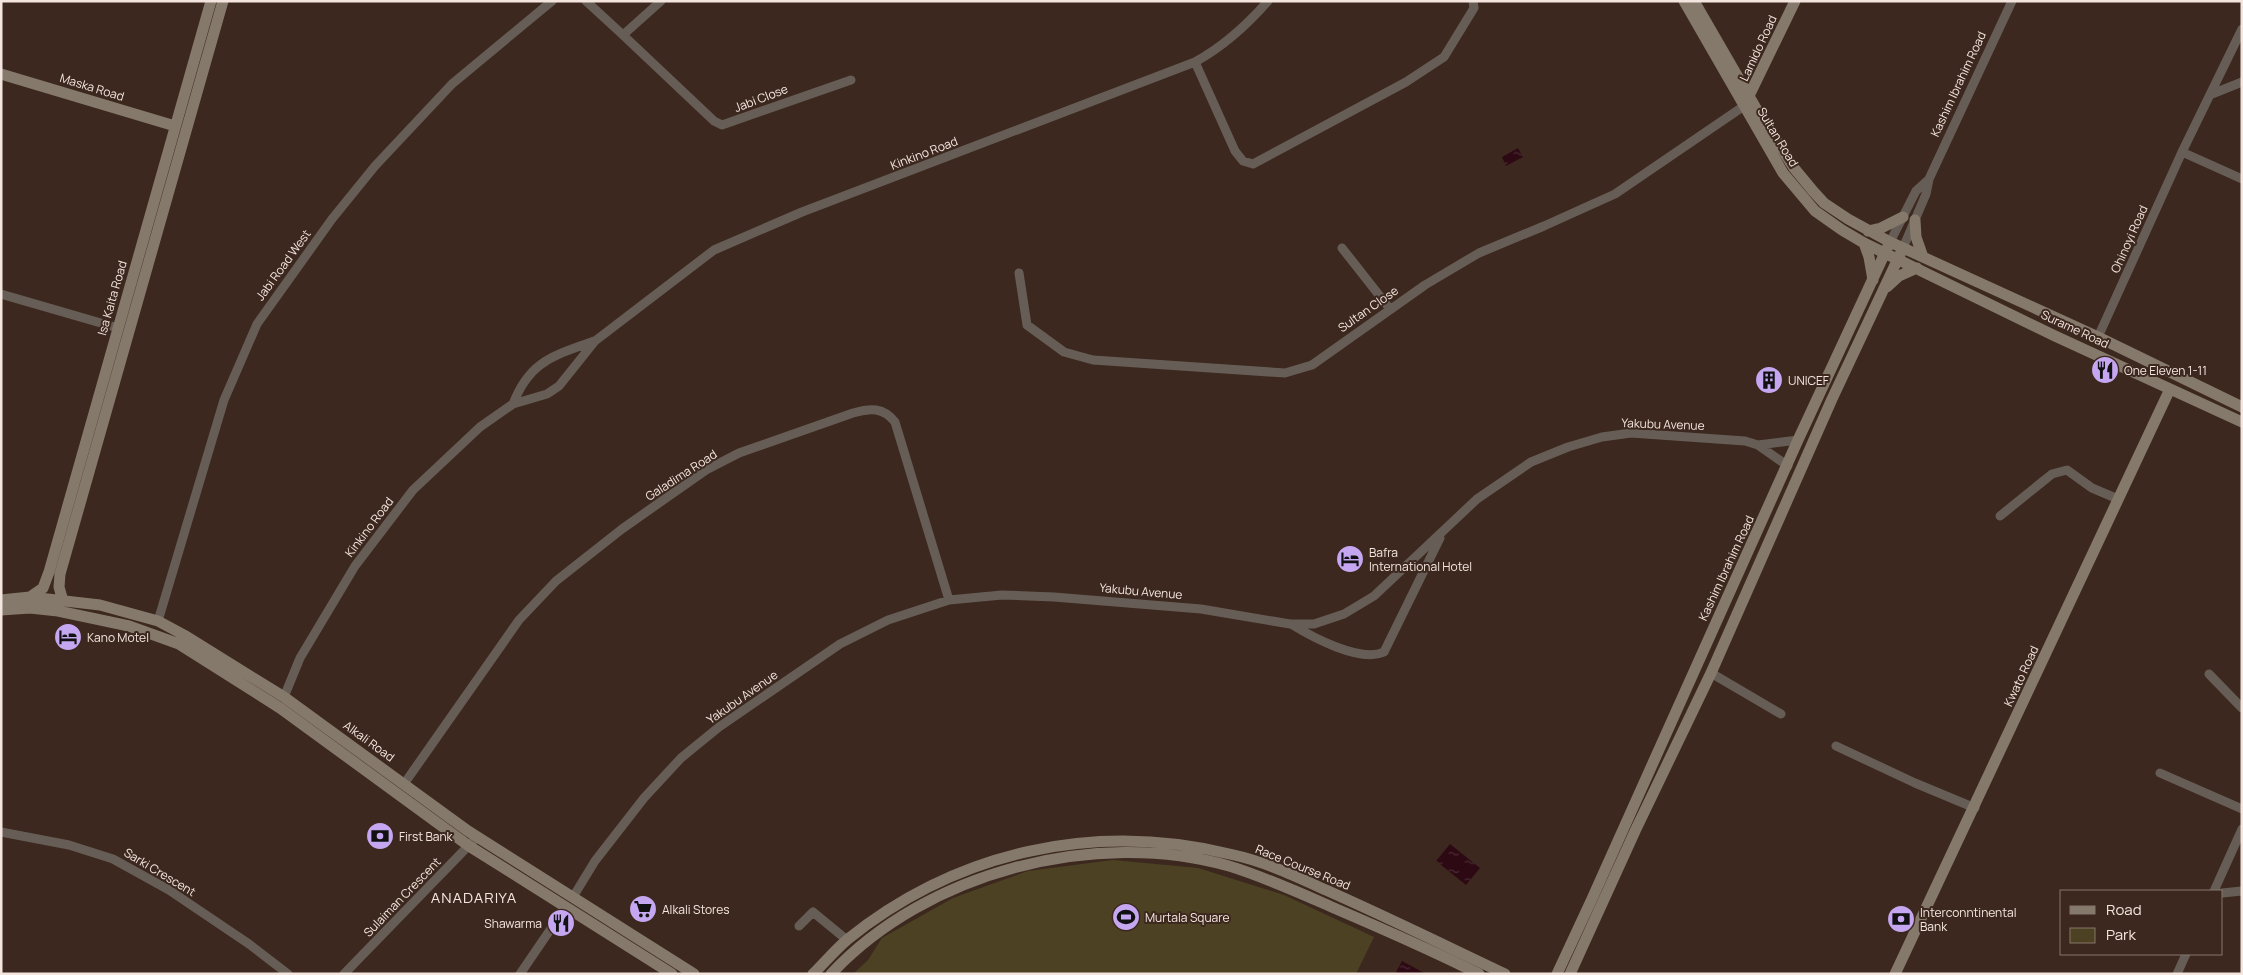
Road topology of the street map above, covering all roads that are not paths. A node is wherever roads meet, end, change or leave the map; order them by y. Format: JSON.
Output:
{"nodes":[{"id":1,"x":211,"y":1,"type":"edge"},
{"id":2,"x":224,"y":1,"type":"edge"},
{"id":3,"x":552,"y":1,"type":"edge"},
{"id":4,"x":586,"y":1,"type":"edge"},
{"id":5,"x":661,"y":1,"type":"edge"},
{"id":6,"x":1268,"y":1,"type":"edge"},
{"id":7,"x":1473,"y":1,"type":"edge"},
{"id":8,"x":1684,"y":1,"type":"edge"},
{"id":9,"x":1694,"y":1,"type":"edge"},
{"id":10,"x":1795,"y":1,"type":"edge"},
{"id":11,"x":2012,"y":1,"type":"edge"},
{"id":12,"x":2242,"y":28,"type":"edge"},
{"id":13,"x":623,"y":35,"type":"junction"},
{"id":14,"x":1195,"y":62,"type":"junction"},
{"id":15,"x":1,"y":74,"type":"edge"},
{"id":16,"x":851,"y":80,"type":"dead end"},
{"id":17,"x":2242,"y":82,"type":"edge"},
{"id":18,"x":2212,"y":94,"type":"junction"},
{"id":19,"x":1747,"y":102,"type":"junction"},
{"id":20,"x":175,"y":126,"type":"junction"},
{"id":21,"x":2182,"y":152,"type":"junction"},
{"id":22,"x":1929,"y":179,"type":"junction"},
{"id":23,"x":2242,"y":179,"type":"edge"},
{"id":24,"x":1904,"y":216,"type":"junction"},
{"id":25,"x":1915,"y":220,"type":"junction"},
{"id":26,"x":1868,"y":231,"type":"junction"},
{"id":27,"x":1864,"y":243,"type":"junction"},
{"id":28,"x":1888,"y":247,"type":"junction"},
{"id":29,"x":1342,"y":248,"type":"dead end"},
{"id":30,"x":1903,"y":248,"type":"junction"},
{"id":31,"x":1923,"y":257,"type":"junction"},
{"id":32,"x":1898,"y":259,"type":"junction"},
{"id":33,"x":1917,"y":268,"type":"junction"},
{"id":34,"x":1019,"y":273,"type":"dead end"},
{"id":35,"x":1873,"y":280,"type":"junction"},
{"id":36,"x":1883,"y":289,"type":"junction"},
{"id":37,"x":1,"y":294,"type":"edge"},
{"id":38,"x":1390,"y":309,"type":"junction"},
{"id":39,"x":118,"y":328,"type":"junction"},
{"id":40,"x":2098,"y":337,"type":"junction"},
{"id":41,"x":595,"y":341,"type":"junction"},
{"id":42,"x":2170,"y":389,"type":"junction"},
{"id":43,"x":513,"y":404,"type":"junction"},
{"id":44,"x":2242,"y":407,"type":"edge"},
{"id":45,"x":2242,"y":422,"type":"edge"},
{"id":46,"x":94,"y":434,"type":"junction"},
{"id":47,"x":1798,"y":440,"type":"junction"},
{"id":48,"x":1758,"y":445,"type":"junction"},
{"id":49,"x":1788,"y":466,"type":"junction"},
{"id":50,"x":2118,"y":499,"type":"junction"},
{"id":51,"x":2000,"y":516,"type":"dead end"},
{"id":52,"x":1441,"y":534,"type":"junction"},
{"id":53,"x":30,"y":597,"type":"junction"},
{"id":54,"x":1,"y":600,"type":"edge"},
{"id":55,"x":949,"y":600,"type":"junction"},
{"id":56,"x":63,"y":601,"type":"junction"},
{"id":57,"x":1,"y":610,"type":"edge"},
{"id":58,"x":1722,"y":612,"type":"junction"},
{"id":59,"x":1736,"y":617,"type":"junction"},
{"id":60,"x":158,"y":621,"type":"junction"},
{"id":61,"x":1290,"y":624,"type":"junction"},
{"id":62,"x":1711,"y":672,"type":"junction"},
{"id":63,"x":2209,"y":674,"type":"dead end"},
{"id":64,"x":284,"y":697,"type":"junction"},
{"id":65,"x":2242,"y":708,"type":"edge"},
{"id":66,"x":1782,"y":714,"type":"dead end"},
{"id":67,"x":1836,"y":746,"type":"dead end"},
{"id":68,"x":2160,"y":773,"type":"dead end"},
{"id":69,"x":404,"y":784,"type":"junction"},
{"id":70,"x":1974,"y":808,"type":"junction"},
{"id":71,"x":2242,"y":809,"type":"edge"},
{"id":72,"x":2242,"y":830,"type":"edge"},
{"id":73,"x":1,"y":832,"type":"edge"},
{"id":74,"x":477,"y":837,"type":"junction"},
{"id":75,"x":469,"y":846,"type":"junction"},
{"id":76,"x":2214,"y":890,"type":"edge"},
{"id":77,"x":2242,"y":891,"type":"edge"},
{"id":78,"x":2223,"y":893,"type":"edge"},
{"id":79,"x":573,"y":897,"type":"junction"},
{"id":80,"x":565,"y":908,"type":"junction"},
{"id":81,"x":799,"y":926,"type":"dead end"},
{"id":82,"x":847,"y":940,"type":"junction"},
{"id":83,"x":2186,"y":955,"type":"edge"},
{"id":84,"x":1556,"y":971,"type":"edge"},
{"id":85,"x":1571,"y":973,"type":"edge"},
{"id":86,"x":288,"y":974,"type":"edge"},
{"id":87,"x":344,"y":974,"type":"edge"},
{"id":88,"x":520,"y":974,"type":"edge"},
{"id":89,"x":672,"y":974,"type":"edge"},
{"id":90,"x":694,"y":974,"type":"edge"},
{"id":91,"x":813,"y":974,"type":"edge"},
{"id":92,"x":831,"y":974,"type":"edge"},
{"id":93,"x":1478,"y":974,"type":"edge"},
{"id":94,"x":1506,"y":974,"type":"edge"},
{"id":95,"x":1896,"y":974,"type":"edge"},
{"id":96,"x":2177,"y":974,"type":"edge"}],
"edges":[{"from":1,"to":20,"type":"main road","name":"Isa Kaita Road"},
{"from":2,"to":46,"type":"main road","name":"Isa Kaita Road"},
{"from":3,"to":60,"type":"street","name":"Jabi Road West"},
{"from":4,"to":13,"type":"street"},
{"from":5,"to":13,"type":"street"},
{"from":6,"to":14,"type":"street","name":"Kinkino Road"},
{"from":7,"to":14,"type":"street"},
{"from":8,"to":19,"type":"main road","name":"Sultan Road"},
{"from":9,"to":19,"type":"main road","name":"Sultan Road"},
{"from":10,"to":19,"type":"main road","name":"Lamido Road"},
{"from":11,"to":22,"type":"street","name":"Kashim Ibrahim Road"},
{"from":12,"to":18,"type":"street","name":"Ohinoyi Road"},
{"from":13,"to":16,"type":"street","name":"Jabi Close"},
{"from":14,"to":41,"type":"street","name":"Kinkino Road"},
{"from":15,"to":20,"type":"main road","name":"Maska Road"},
{"from":17,"to":18,"type":"street"},
{"from":18,"to":21,"type":"street","name":"Ohinoyi Road"},
{"from":19,"to":26,"type":"main road","name":"Sultan Road"},
{"from":19,"to":27,"type":"main road","name":"Sultan Road"},
{"from":19,"to":38,"type":"street","name":"Sultan Close"},
{"from":20,"to":39,"type":"main road","name":"Isa Kaita Road"},
{"from":21,"to":23,"type":"street"},
{"from":21,"to":40,"type":"street","name":"Ohinoyi Road"},
{"from":22,"to":24,"type":"street","name":"Kashim Ibrahim Road"},
{"from":22,"to":25,"type":"street","name":"Kashim Ibrahim Road"},
{"from":24,"to":26,"type":"main road"},
{"from":24,"to":28,"type":"street","name":"Kashim Ibrahim Road"},
{"from":25,"to":30,"type":"street","name":"Kashim Ibrahim Road"},
{"from":25,"to":31,"type":"main road"},
{"from":26,"to":28,"type":"main road","name":"Sultan Road"},
{"from":27,"to":28,"type":"main road","name":"Sultan Road"},
{"from":27,"to":35,"type":"main road"},
{"from":28,"to":30,"type":"main road","name":"Surame Road"},
{"from":28,"to":32,"type":"main road","name":"Surame Road"},
{"from":28,"to":35,"type":"main road","name":"Kashim Ibrahim Road"},
{"from":29,"to":38,"type":"street"},
{"from":30,"to":31,"type":"main road","name":"Surame Road"},
{"from":30,"to":32,"type":"main road","name":"Kashim Ibrahim Road"},
{"from":31,"to":40,"type":"main road","name":"Surame Road"},
{"from":32,"to":33,"type":"main road","name":"Surame Road"},
{"from":32,"to":36,"type":"main road","name":"Kashim Ibrahim Road"},
{"from":33,"to":36,"type":"main road"},
{"from":33,"to":42,"type":"main road","name":"Surame Road"},
{"from":34,"to":38,"type":"street","name":"Sultan Close"},
{"from":35,"to":47,"type":"main road","name":"Kashim Ibrahim Road"},
{"from":36,"to":59,"type":"main road","name":"Kashim Ibrahim Road"},
{"from":37,"to":39,"type":"street"},
{"from":39,"to":46,"type":"main road","name":"Isa Kaita Road"},
{"from":40,"to":44,"type":"main road","name":"Surame Road"},
{"from":41,"to":43,"type":"street","name":"Kinkino Road"},
{"from":41,"to":43,"type":"street","name":"Kinkino Road"},
{"from":42,"to":45,"type":"main road","name":"Surame Road"},
{"from":42,"to":50,"type":"main road","name":"Kwato Road"},
{"from":43,"to":64,"type":"street","name":"Kinkino Road"},
{"from":46,"to":53,"type":"main road","name":"Isa Kaita Road"},
{"from":46,"to":56,"type":"main road","name":"Isa Kaita Road"},
{"from":47,"to":48,"type":"street","name":"Yakubu Avenue"},
{"from":47,"to":49,"type":"main road","name":"Kashim Ibrahim Road"},
{"from":48,"to":49,"type":"street","name":"Yakubu Avenue"},
{"from":48,"to":52,"type":"street","name":"Yakubu Avenue"},
{"from":49,"to":58,"type":"main road","name":"Kashim Ibrahim Road"},
{"from":50,"to":51,"type":"street"},
{"from":50,"to":70,"type":"main road","name":"Kwato Road"},
{"from":52,"to":61,"type":"street","name":"Yakubu Avenue"},
{"from":52,"to":61,"type":"street"},
{"from":53,"to":54,"type":"main road","name":"Alkali Road"},
{"from":53,"to":56,"type":"main road","name":"Alkali Road"},
{"from":55,"to":61,"type":"street","name":"Yakubu Avenue"},
{"from":55,"to":69,"type":"street","name":"Galadima Road"},
{"from":55,"to":79,"type":"street","name":"Yakubu Avenue"},
{"from":56,"to":60,"type":"main road","name":"Alkali Road"},
{"from":57,"to":75,"type":"main road","name":"Alkali Road"},
{"from":58,"to":59,"type":"main road"},
{"from":58,"to":84,"type":"main road","name":"Kashim Ibrahim Road"},
{"from":59,"to":62,"type":"main road","name":"Kashim Ibrahim Road"},
{"from":60,"to":64,"type":"main road","name":"Alkali Road"},
{"from":62,"to":66,"type":"street"},
{"from":62,"to":85,"type":"main road","name":"Kashim Ibrahim Road"},
{"from":63,"to":65,"type":"street"},
{"from":64,"to":69,"type":"main road","name":"Alkali Road"},
{"from":67,"to":70,"type":"street"},
{"from":68,"to":71,"type":"street"},
{"from":69,"to":74,"type":"main road","name":"Alkali Road"},
{"from":70,"to":95,"type":"main road","name":"Kwato Road"},
{"from":72,"to":76,"type":"street"},
{"from":73,"to":86,"type":"street","name":"Sarki Crescent"},
{"from":74,"to":75,"type":"street","name":"Sulaiman Crescent"},
{"from":74,"to":79,"type":"main road","name":"Alkali Road"},
{"from":75,"to":80,"type":"main road","name":"Alkali Road"},
{"from":75,"to":87,"type":"street","name":"Sulaiman Crescent"},
{"from":77,"to":78,"type":"street"},
{"from":79,"to":90,"type":"main road","name":"Alkali Road"},
{"from":80,"to":88,"type":"street"},
{"from":80,"to":89,"type":"main road","name":"Alkali Road"},
{"from":81,"to":82,"type":"street"},
{"from":82,"to":91,"type":"main road","name":"Race Course Road"},
{"from":82,"to":94,"type":"main road","name":"Race Course Road"},
{"from":83,"to":96,"type":"street"},
{"from":92,"to":93,"type":"main road","name":"Race Course Road"}]}
